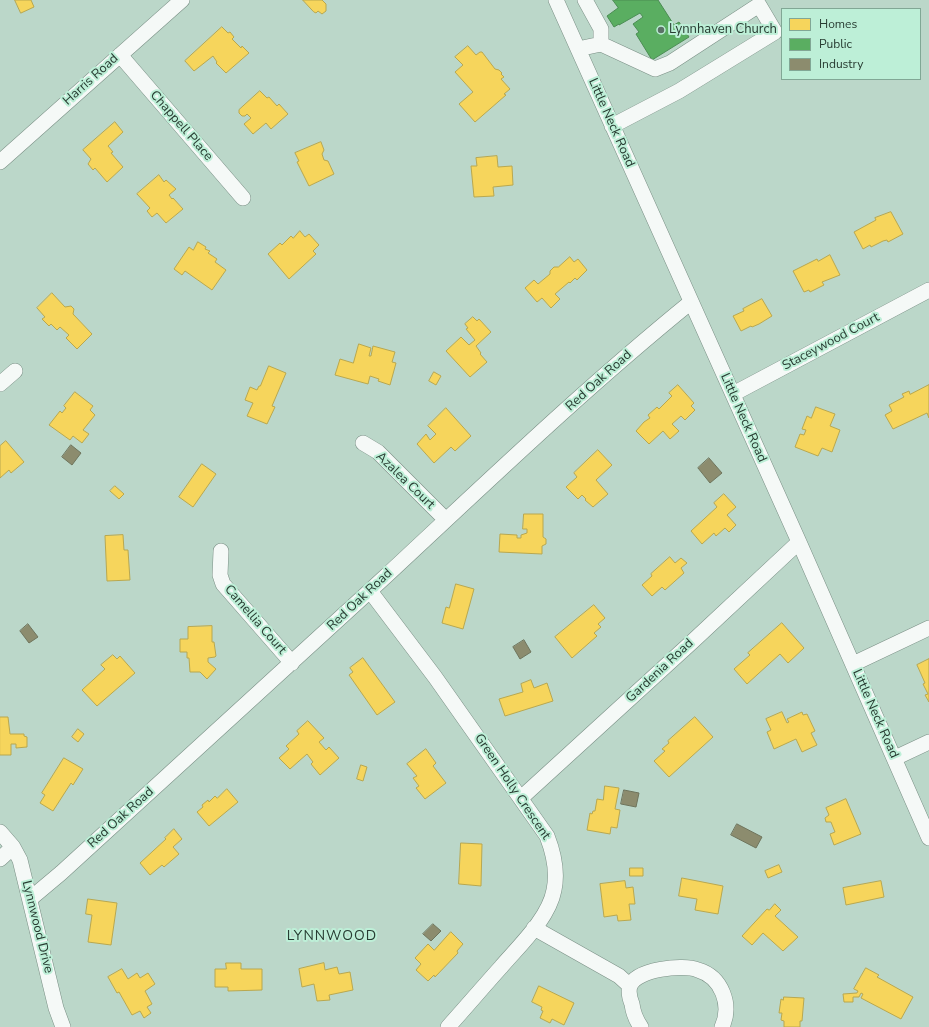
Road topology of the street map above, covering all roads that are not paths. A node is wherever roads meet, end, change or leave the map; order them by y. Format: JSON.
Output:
{"nodes":[{"id":1,"x":182,"y":0,"type":"edge"},
{"id":2,"x":556,"y":0,"type":"edge"},
{"id":3,"x":585,"y":0,"type":"edge"},
{"id":4,"x":748,"y":5,"type":"edge"},
{"id":5,"x":601,"y":44,"type":"junction"},
{"id":6,"x":578,"y":49,"type":"junction"},
{"id":7,"x":120,"y":55,"type":"junction"},
{"id":8,"x":612,"y":126,"type":"junction"},
{"id":9,"x":0,"y":162,"type":"edge"},
{"id":10,"x":242,"y":198,"type":"dead end"},
{"id":11,"x":929,"y":290,"type":"edge"},
{"id":12,"x":691,"y":302,"type":"junction"},
{"id":13,"x":15,"y":371,"type":"dead end"},
{"id":14,"x":0,"y":384,"type":"edge"},
{"id":15,"x":732,"y":394,"type":"junction"},
{"id":16,"x":363,"y":443,"type":"dead end"},
{"id":17,"x":446,"y":520,"type":"junction"},
{"id":18,"x":799,"y":542,"type":"junction"},
{"id":19,"x":221,"y":551,"type":"dead end"},
{"id":20,"x":370,"y":590,"type":"junction"},
{"id":21,"x":929,"y":628,"type":"edge"},
{"id":22,"x":292,"y":663,"type":"junction"},
{"id":23,"x":853,"y":664,"type":"junction"},
{"id":24,"x":929,"y":742,"type":"edge"},
{"id":25,"x":895,"y":758,"type":"junction"},
{"id":26,"x":521,"y":798,"type":"junction"},
{"id":27,"x":927,"y":830,"type":"edge"},
{"id":28,"x":0,"y":832,"type":"edge"},
{"id":29,"x":13,"y":847,"type":"junction"},
{"id":30,"x":0,"y":859,"type":"edge"},
{"id":31,"x":30,"y":899,"type":"junction"},
{"id":32,"x":534,"y":928,"type":"junction"},
{"id":33,"x":630,"y":986,"type":"junction"},
{"id":34,"x":63,"y":1027,"type":"edge"},
{"id":35,"x":448,"y":1027,"type":"edge"},
{"id":36,"x":641,"y":1027,"type":"edge"},
{"id":37,"x":722,"y":1027,"type":"edge"}],
"edges":[{"from":1,"to":7,"type":"street","name":"Harris Road"},
{"from":2,"to":6,"type":"street","name":"Little Neck Road"},
{"from":3,"to":5,"type":"street"},
{"from":4,"to":5,"type":"street"},
{"from":4,"to":8,"type":"street"},
{"from":5,"to":6,"type":"street"},
{"from":6,"to":8,"type":"street","name":"Little Neck Road"},
{"from":7,"to":9,"type":"street","name":"Harris Road"},
{"from":7,"to":10,"type":"street","name":"Chappell Place"},
{"from":8,"to":12,"type":"street","name":"Little Neck Road"},
{"from":11,"to":15,"type":"street","name":"Staceywood Court"},
{"from":12,"to":15,"type":"street","name":"Little Neck Road"},
{"from":12,"to":17,"type":"street","name":"Red Oak Road"},
{"from":13,"to":14,"type":"street"},
{"from":15,"to":18,"type":"street","name":"Little Neck Road"},
{"from":16,"to":17,"type":"street","name":"Azalea Court"},
{"from":17,"to":20,"type":"street","name":"Red Oak Road"},
{"from":18,"to":23,"type":"street","name":"Little Neck Road"},
{"from":18,"to":26,"type":"street","name":"Gardenia Road"},
{"from":19,"to":22,"type":"street","name":"Camellia Court"},
{"from":20,"to":22,"type":"street","name":"Red Oak Road"},
{"from":20,"to":26,"type":"street","name":"Green Holly Crescent"},
{"from":21,"to":23,"type":"street"},
{"from":22,"to":31,"type":"street","name":"Red Oak Road"},
{"from":23,"to":25,"type":"street","name":"Little Neck Road"},
{"from":24,"to":25,"type":"street"},
{"from":25,"to":27,"type":"street","name":"Little Neck Road"},
{"from":26,"to":32,"type":"street","name":"Green Holly Crescent"},
{"from":28,"to":29,"type":"street","name":"Lynnwood Drive"},
{"from":29,"to":30,"type":"street"},
{"from":29,"to":31,"type":"street","name":"Lynnwood Drive"},
{"from":31,"to":34,"type":"street","name":"Lynnwood Drive"},
{"from":32,"to":33,"type":"street"},
{"from":32,"to":35,"type":"street","name":"Green Holly Crescent"},
{"from":33,"to":36,"type":"street"},
{"from":33,"to":37,"type":"street"}]}
